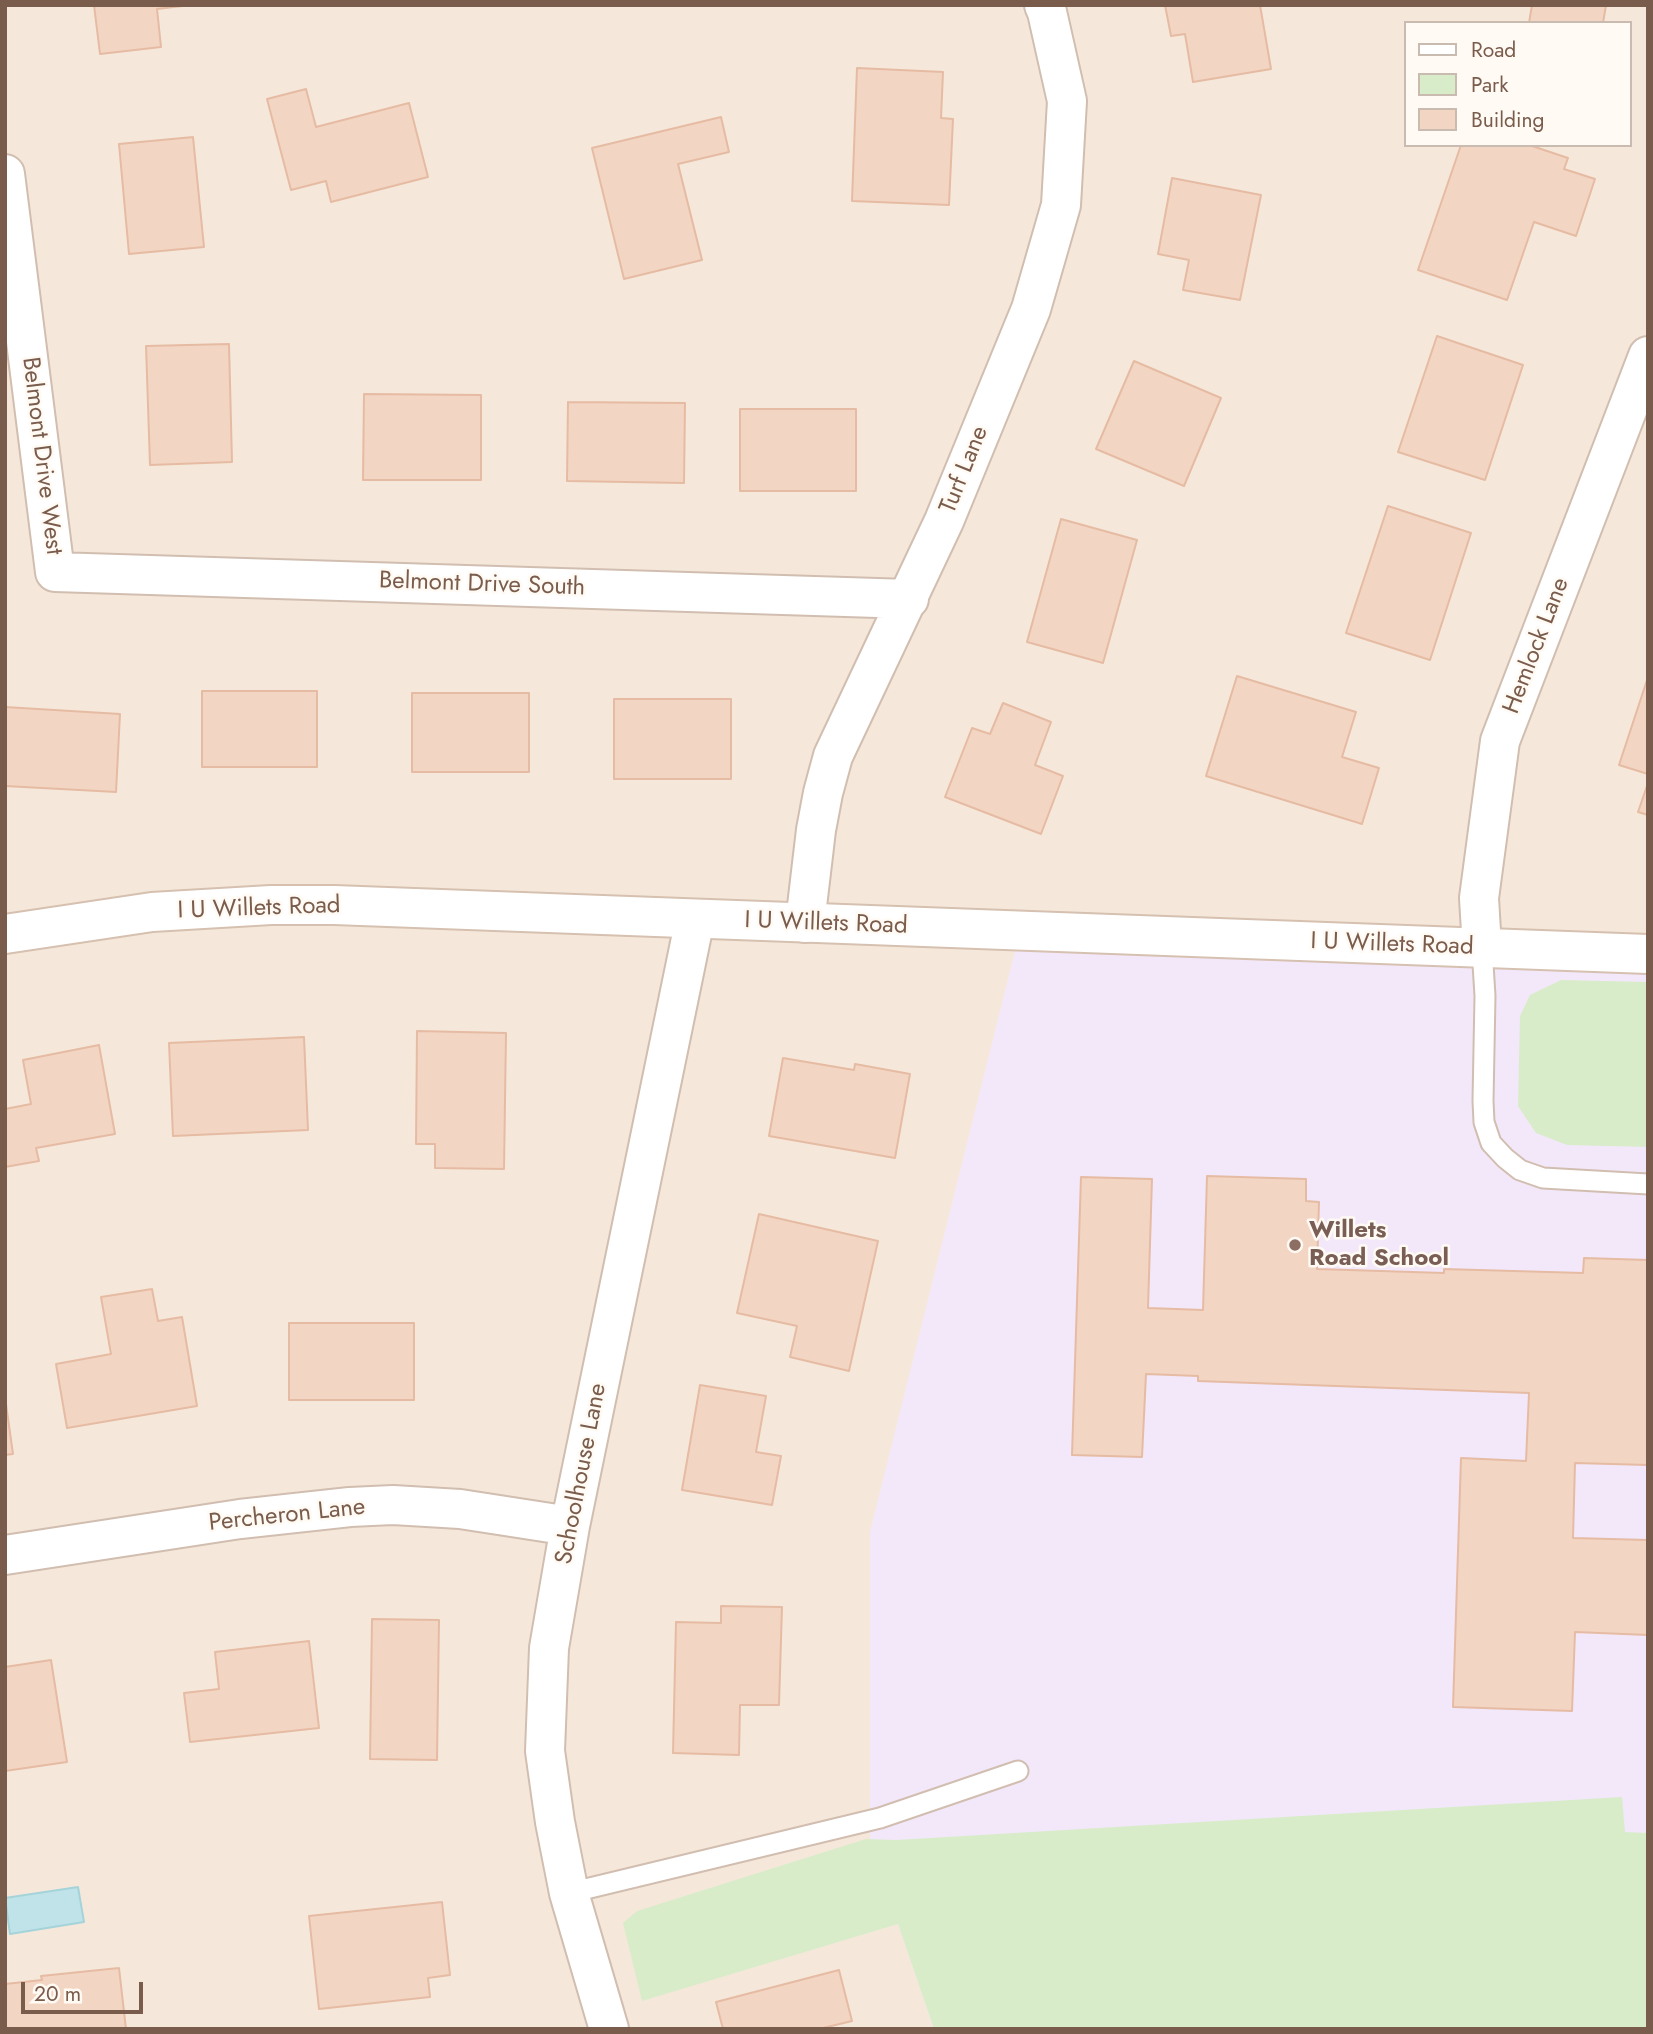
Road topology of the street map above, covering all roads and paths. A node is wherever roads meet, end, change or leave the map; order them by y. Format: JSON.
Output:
{"nodes":[{"id":1,"x":1044,"y":5,"type":"edge"},
{"id":2,"x":5,"y":174,"type":"edge"},
{"id":3,"x":1648,"y":356,"type":"edge"},
{"id":4,"x":55,"y":572,"type":"joint"},
{"id":5,"x":909,"y":598,"type":"junction"},
{"id":6,"x":695,"y":919,"type":"junction"},
{"id":7,"x":805,"y":923,"type":"junction"},
{"id":8,"x":5,"y":933,"type":"edge"},
{"id":9,"x":1482,"y":948,"type":"junction"},
{"id":10,"x":1648,"y":954,"type":"edge"},
{"id":11,"x":1648,"y":1184,"type":"edge"},
{"id":12,"x":570,"y":1526,"type":"junction"},
{"id":13,"x":5,"y":1555,"type":"edge"},
{"id":14,"x":1018,"y":1772,"type":"dead end"},
{"id":15,"x":569,"y":1893,"type":"junction"},
{"id":16,"x":609,"y":2029,"type":"edge"}],
"edges":[{"from":1,"to":5,"type":"street","name":"Turf Lane"},
{"from":2,"to":4,"type":"street","name":"Belmont Drive West"},
{"from":3,"to":9,"type":"street","name":"Hemlock Lane"},
{"from":4,"to":5,"type":"street","name":"Belmont Drive South"},
{"from":5,"to":7,"type":"street","name":"Turf Lane"},
{"from":6,"to":7,"type":"street","name":"I U Willets Road"},
{"from":6,"to":8,"type":"street","name":"I U Willets Road"},
{"from":6,"to":12,"type":"street","name":"Schoolhouse Lane"},
{"from":7,"to":9,"type":"street","name":"I U Willets Road"},
{"from":9,"to":10,"type":"street","name":"I U Willets Road"},
{"from":9,"to":11,"type":"lane"},
{"from":12,"to":13,"type":"street","name":"Percheron Lane"},
{"from":12,"to":15,"type":"street","name":"Schoolhouse Lane"},
{"from":14,"to":15,"type":"lane"},
{"from":15,"to":16,"type":"street","name":"Schoolhouse Lane"}]}
